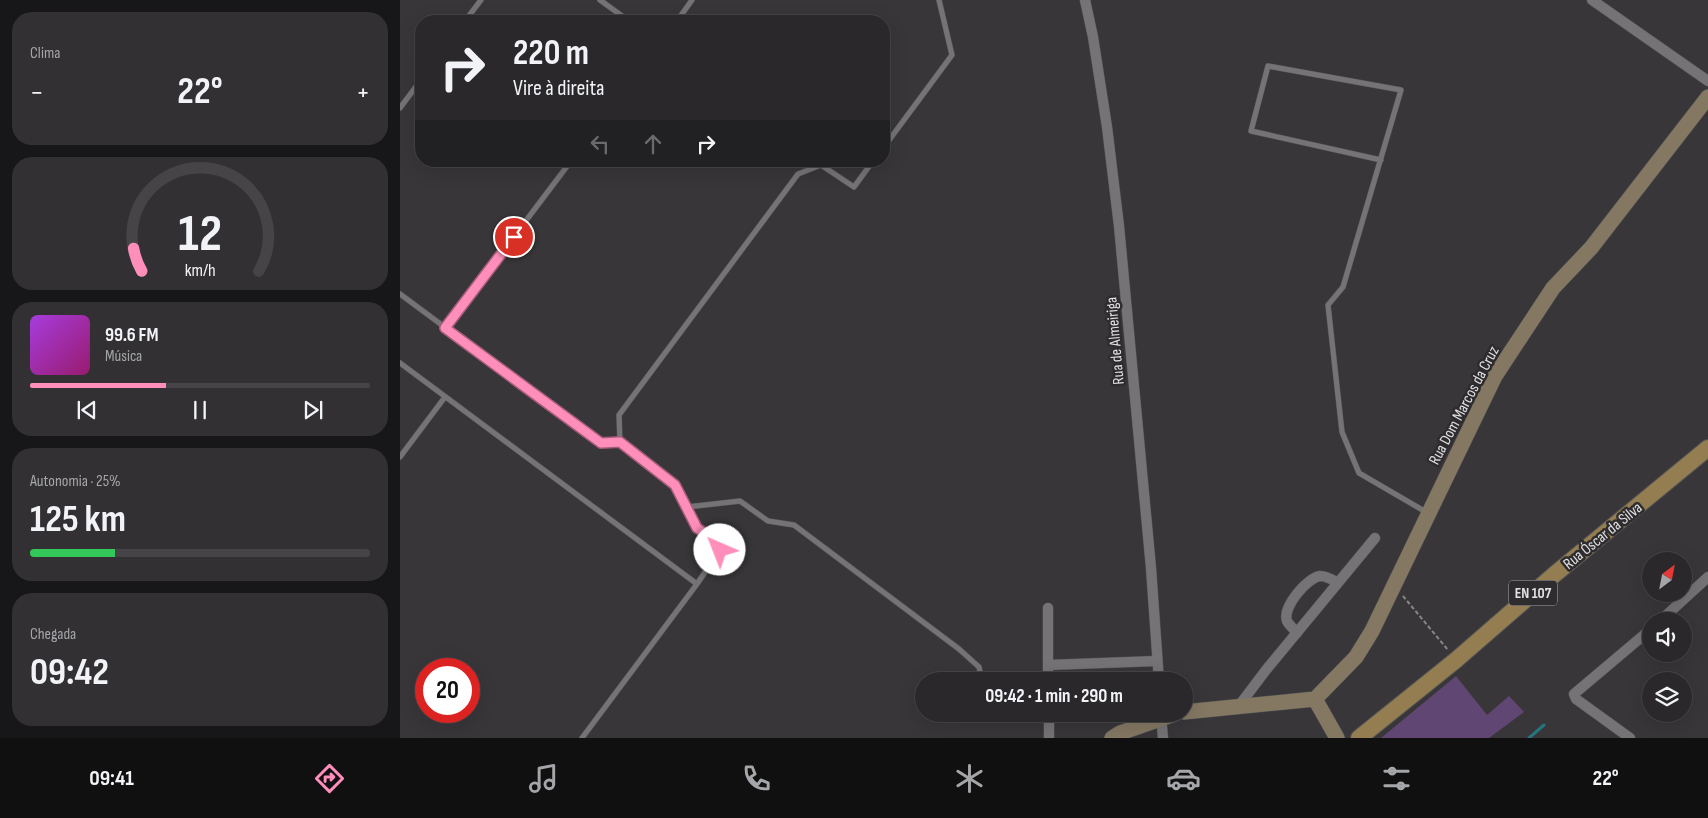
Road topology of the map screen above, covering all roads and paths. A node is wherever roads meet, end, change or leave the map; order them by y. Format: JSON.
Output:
{"nodes":[{"id":1,"x":481,"y":0,"type":"edge"},
{"id":2,"x":600,"y":0,"type":"edge"},
{"id":3,"x":692,"y":0,"type":"edge"},
{"id":4,"x":939,"y":0,"type":"edge"},
{"id":5,"x":1085,"y":0,"type":"edge"},
{"id":6,"x":1592,"y":0,"type":"edge"},
{"id":7,"x":470,"y":15,"type":"edge"},
{"id":8,"x":621,"y":15,"type":"edge"},
{"id":9,"x":681,"y":15,"type":"edge"},
{"id":10,"x":1708,"y":81,"type":"edge"},
{"id":11,"x":415,"y":88,"type":"edge"},
{"id":12,"x":1708,"y":97,"type":"edge"},
{"id":13,"x":400,"y":108,"type":"edge"},
{"id":14,"x":890,"y":139,"type":"edge"},
{"id":15,"x":1381,"y":160,"type":"junction"},
{"id":16,"x":566,"y":167,"type":"edge"},
{"id":17,"x":812,"y":167,"type":"edge"},
{"id":18,"x":826,"y":167,"type":"edge"},
{"id":19,"x":869,"y":167,"type":"edge"},
{"id":20,"x":400,"y":294,"type":"edge"},
{"id":21,"x":445,"y":328,"type":"junction"},
{"id":22,"x":400,"y":363,"type":"edge"},
{"id":23,"x":444,"y":397,"type":"junction"},
{"id":24,"x":620,"y":442,"type":"junction"},
{"id":25,"x":1708,"y":448,"type":"edge"},
{"id":26,"x":400,"y":458,"type":"edge"},
{"id":27,"x":687,"y":507,"type":"junction"},
{"id":28,"x":1429,"y":514,"type":"junction"},
{"id":29,"x":1374,"y":538,"type":"dead end"},
{"id":30,"x":1708,"y":577,"type":"edge"},
{"id":31,"x":1338,"y":583,"type":"junction"},
{"id":32,"x":697,"y":584,"type":"junction"},
{"id":33,"x":1394,"y":586,"type":"junction"},
{"id":34,"x":1048,"y":608,"type":"dead end"},
{"id":35,"x":1670,"y":612,"type":"edge"},
{"id":36,"x":1297,"y":633,"type":"junction"},
{"id":37,"x":1642,"y":637,"type":"edge"},
{"id":38,"x":1456,"y":660,"type":"junction"},
{"id":39,"x":1158,"y":661,"type":"junction"},
{"id":40,"x":1048,"y":665,"type":"junction"},
{"id":41,"x":980,"y":672,"type":"edge"},
{"id":42,"x":1048,"y":672,"type":"edge"},
{"id":43,"x":1159,"y":672,"type":"edge"},
{"id":44,"x":1315,"y":699,"type":"junction"},
{"id":45,"x":1238,"y":707,"type":"junction"},
{"id":46,"x":1193,"y":711,"type":"edge"},
{"id":47,"x":1049,"y":722,"type":"edge"},
{"id":48,"x":1148,"y":722,"type":"edge"},
{"id":49,"x":1165,"y":722,"type":"edge"},
{"id":50,"x":582,"y":738,"type":"edge"},
{"id":51,"x":1049,"y":738,"type":"edge"},
{"id":52,"x":1112,"y":738,"type":"edge"},
{"id":53,"x":1163,"y":738,"type":"edge"},
{"id":54,"x":1337,"y":738,"type":"edge"},
{"id":55,"x":1359,"y":738,"type":"edge"},
{"id":56,"x":1630,"y":738,"type":"edge"}],
"edges":[{"from":1,"to":7,"type":"lane"},
{"from":2,"to":8,"type":"lane"},
{"from":3,"to":9,"type":"lane"},
{"from":4,"to":14,"type":"lane"},
{"from":5,"to":39,"type":"street","name":"Rua de Almeiriga"},
{"from":6,"to":10,"type":"street"},
{"from":11,"to":13,"type":"lane"},
{"from":12,"to":28,"type":"street","name":"Rua Dom Marcos da Cruz"},
{"from":15,"to":15,"type":"lane"},
{"from":15,"to":28,"type":"lane"},
{"from":16,"to":21,"type":"lane"},
{"from":17,"to":24,"type":"lane"},
{"from":18,"to":19,"type":"lane"},
{"from":20,"to":21,"type":"lane"},
{"from":21,"to":24,"type":"lane"},
{"from":22,"to":23,"type":"lane"},
{"from":23,"to":26,"type":"lane"},
{"from":23,"to":32,"type":"lane"},
{"from":24,"to":27,"type":"lane"},
{"from":25,"to":38,"type":"main road","name":"Rua Óscar da Silva","number":"EN 107"},
{"from":27,"to":32,"type":"lane"},
{"from":27,"to":41,"type":"lane"},
{"from":28,"to":33,"type":"street","name":"Rua Dom Marcos da Cruz"},
{"from":29,"to":31,"type":"street"},
{"from":30,"to":35,"type":"street"},
{"from":31,"to":36,"type":"street"},
{"from":31,"to":36,"type":"street"},
{"from":32,"to":50,"type":"lane"},
{"from":33,"to":38,"type":"path"},
{"from":33,"to":44,"type":"street","name":"Rua Dom Marcos da Cruz"},
{"from":34,"to":40,"type":"street"},
{"from":36,"to":45,"type":"street"},
{"from":37,"to":56,"type":"street"},
{"from":38,"to":55,"type":"main road","name":"Rua Óscar da Silva","number":"EN 107"},
{"from":39,"to":40,"type":"street"},
{"from":39,"to":43,"type":"street","name":"Rua de Almeiriga"},
{"from":40,"to":42,"type":"street"},
{"from":44,"to":45,"type":"street"},
{"from":44,"to":54,"type":"street"},
{"from":45,"to":46,"type":"street"},
{"from":47,"to":51,"type":"street"},
{"from":48,"to":52,"type":"street"},
{"from":49,"to":53,"type":"street"}]}
